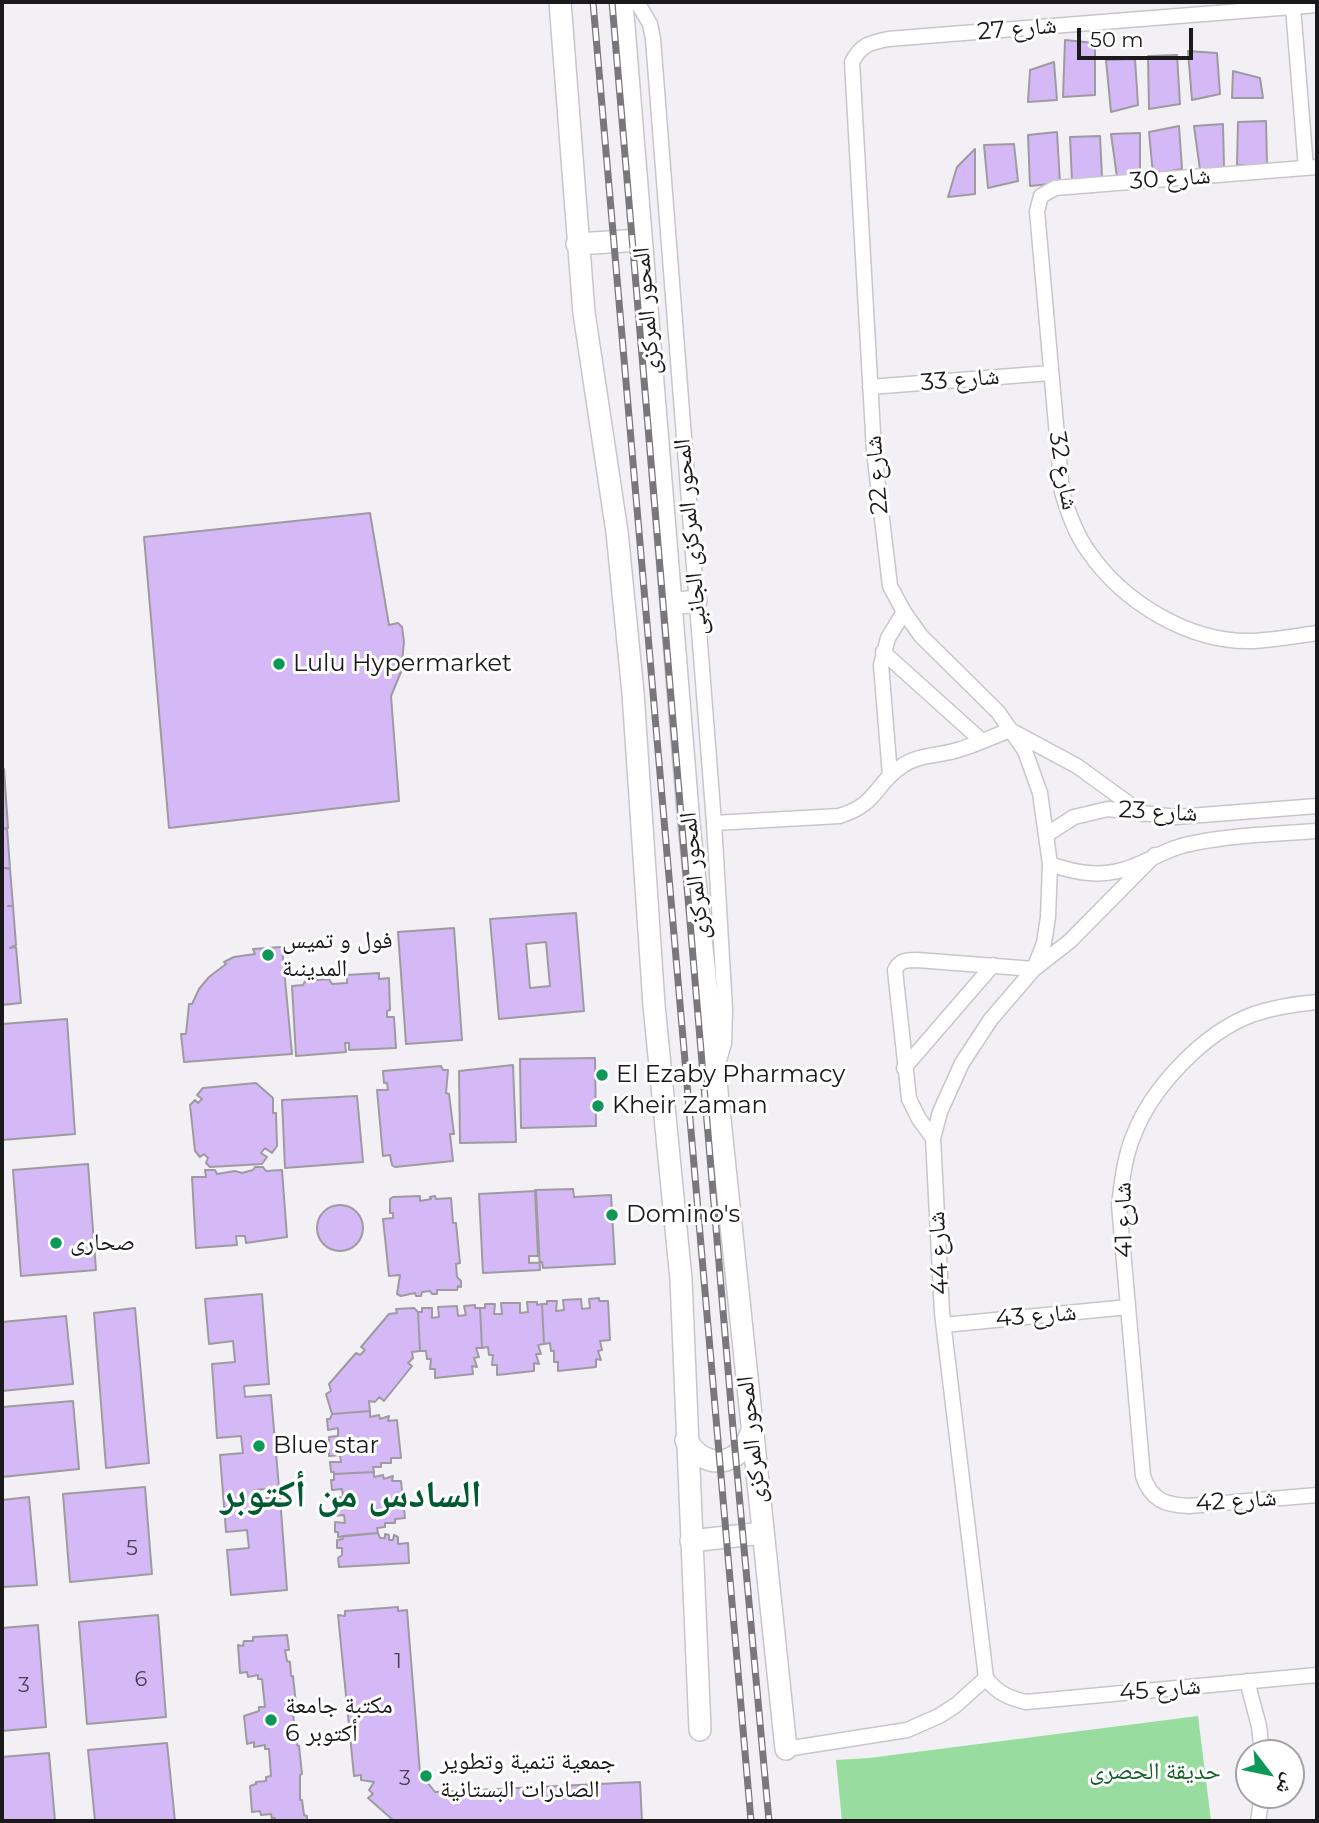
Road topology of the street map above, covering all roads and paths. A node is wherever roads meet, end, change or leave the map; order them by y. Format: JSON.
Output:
{"nodes":[{"id":1,"x":560,"y":2,"type":"edge"},
{"id":2,"x":622,"y":2,"type":"edge"},
{"id":3,"x":637,"y":2,"type":"edge"},
{"id":4,"x":1317,"y":5,"type":"edge"},
{"id":5,"x":1293,"y":7,"type":"junction"},
{"id":6,"x":852,"y":62,"type":"joint"},
{"id":7,"x":1312,"y":168,"type":"edge"},
{"id":8,"x":1037,"y":211,"type":"joint"},
{"id":9,"x":641,"y":240,"type":"junction"},
{"id":10,"x":577,"y":244,"type":"junction"},
{"id":11,"x":1050,"y":373,"type":"junction"},
{"id":12,"x":870,"y":387,"type":"junction"},
{"id":13,"x":696,"y":601,"type":"junction"},
{"id":14,"x":673,"y":604,"type":"junction"},
{"id":15,"x":904,"y":612,"type":"junction"},
{"id":16,"x":1317,"y":633,"type":"edge"},
{"id":17,"x":883,"y":652,"type":"junction"},
{"id":18,"x":1010,"y":730,"type":"junction"},
{"id":19,"x":982,"y":741,"type":"junction"},
{"id":20,"x":890,"y":775,"type":"junction"},
{"id":21,"x":1317,"y":806,"type":"edge"},
{"id":22,"x":1143,"y":814,"type":"junction"},
{"id":23,"x":714,"y":823,"type":"junction"},
{"id":24,"x":1317,"y":831,"type":"edge"},
{"id":25,"x":1046,"y":835,"type":"junction"},
{"id":26,"x":1155,"y":855,"type":"junction"},
{"id":27,"x":1049,"y":864,"type":"junction"},
{"id":28,"x":993,"y":965,"type":"junction"},
{"id":29,"x":1034,"y":969,"type":"junction"},
{"id":30,"x":1317,"y":1002,"type":"edge"},
{"id":31,"x":904,"y":1068,"type":"junction"},
{"id":32,"x":714,"y":1075,"type":"junction"},
{"id":33,"x":933,"y":1138,"type":"junction"},
{"id":34,"x":1128,"y":1307,"type":"junction"},
{"id":35,"x":944,"y":1325,"type":"junction"},
{"id":36,"x":751,"y":1433,"type":"junction"},
{"id":37,"x":686,"y":1440,"type":"junction"},
{"id":38,"x":1317,"y":1495,"type":"edge"},
{"id":39,"x":1156,"y":1499,"type":"joint"},
{"id":40,"x":762,"y":1533,"type":"junction"},
{"id":41,"x":691,"y":1541,"type":"junction"},
{"id":42,"x":1317,"y":1675,"type":"edge"},
{"id":43,"x":986,"y":1678,"type":"junction"},
{"id":44,"x":1247,"y":1681,"type":"junction"},
{"id":45,"x":700,"y":1730,"type":"dead end"},
{"id":46,"x":1260,"y":1739,"type":"edge"},
{"id":47,"x":786,"y":1749,"type":"joint"}],
"edges":[{"from":1,"to":10,"type":"main road","name":"المحور المركزى"},
{"from":2,"to":9,"type":"main road","name":"المحور المركزى"},
{"from":3,"to":13,"type":"street","name":"المحور المركزى الجانبى"},
{"from":4,"to":5,"type":"street","name":"شارع 27"},
{"from":5,"to":6,"type":"street","name":"شارع 27"},
{"from":5,"to":7,"type":"street"},
{"from":6,"to":12,"type":"street","name":"شارع 22"},
{"from":7,"to":8,"type":"street","name":"شارع 30"},
{"from":8,"to":11,"type":"street","name":"شارع 32"},
{"from":9,"to":10,"type":"main road"},
{"from":9,"to":14,"type":"main road","name":"المحور المركزى"},
{"from":10,"to":37,"type":"main road","name":"المحور المركزى"},
{"from":11,"to":12,"type":"street","name":"شارع 33"},
{"from":11,"to":16,"type":"street","name":"شارع 32"},
{"from":12,"to":15,"type":"street","name":"شارع 22"},
{"from":13,"to":14,"type":"main road"},
{"from":13,"to":23,"type":"street","name":"المحور المركزى الجانبى"},
{"from":14,"to":32,"type":"main road","name":"المحور المركزى"},
{"from":15,"to":17,"type":"street"},
{"from":15,"to":18,"type":"street","name":"شارع 22"},
{"from":17,"to":19,"type":"street"},
{"from":17,"to":20,"type":"street"},
{"from":18,"to":19,"type":"street"},
{"from":18,"to":22,"type":"street"},
{"from":18,"to":25,"type":"street","name":"شارع 22"},
{"from":19,"to":20,"type":"street"},
{"from":20,"to":23,"type":"street"},
{"from":21,"to":22,"type":"street","name":"شارع 23"},
{"from":22,"to":25,"type":"street","name":"شارع 23"},
{"from":23,"to":32,"type":"street","name":"المحور المركزى الجانبى"},
{"from":24,"to":26,"type":"street","name":"شارع 23"},
{"from":25,"to":27,"type":"street","name":"شارع 44"},
{"from":26,"to":27,"type":"street","name":"شارع 23"},
{"from":26,"to":29,"type":"street"},
{"from":27,"to":29,"type":"street","name":"شارع 44"},
{"from":28,"to":29,"type":"street"},
{"from":28,"to":31,"type":"street"},
{"from":28,"to":31,"type":"street"},
{"from":29,"to":33,"type":"street","name":"شارع 44"},
{"from":30,"to":34,"type":"street","name":"شارع 41"},
{"from":31,"to":33,"type":"street"},
{"from":32,"to":36,"type":"main road","name":"المحور المركزى"},
{"from":33,"to":35,"type":"street","name":"شارع 44"},
{"from":34,"to":35,"type":"street","name":"شارع 43"},
{"from":34,"to":39,"type":"street","name":"شارع 41"},
{"from":35,"to":43,"type":"street","name":"شارع 44"},
{"from":36,"to":37,"type":"main road"},
{"from":36,"to":40,"type":"main road","name":"المحور المركزى"},
{"from":37,"to":41,"type":"main road","name":"المحور المركزى"},
{"from":38,"to":39,"type":"street","name":"شارع 42"},
{"from":40,"to":41,"type":"main road"},
{"from":40,"to":47,"type":"main road","name":"المحور المركزى"},
{"from":41,"to":45,"type":"main road","name":"المحور المركزى"},
{"from":42,"to":44,"type":"street","name":"شارع 45"},
{"from":43,"to":44,"type":"street","name":"شارع 45"},
{"from":43,"to":47,"type":"street"},
{"from":44,"to":46,"type":"street"}]}
